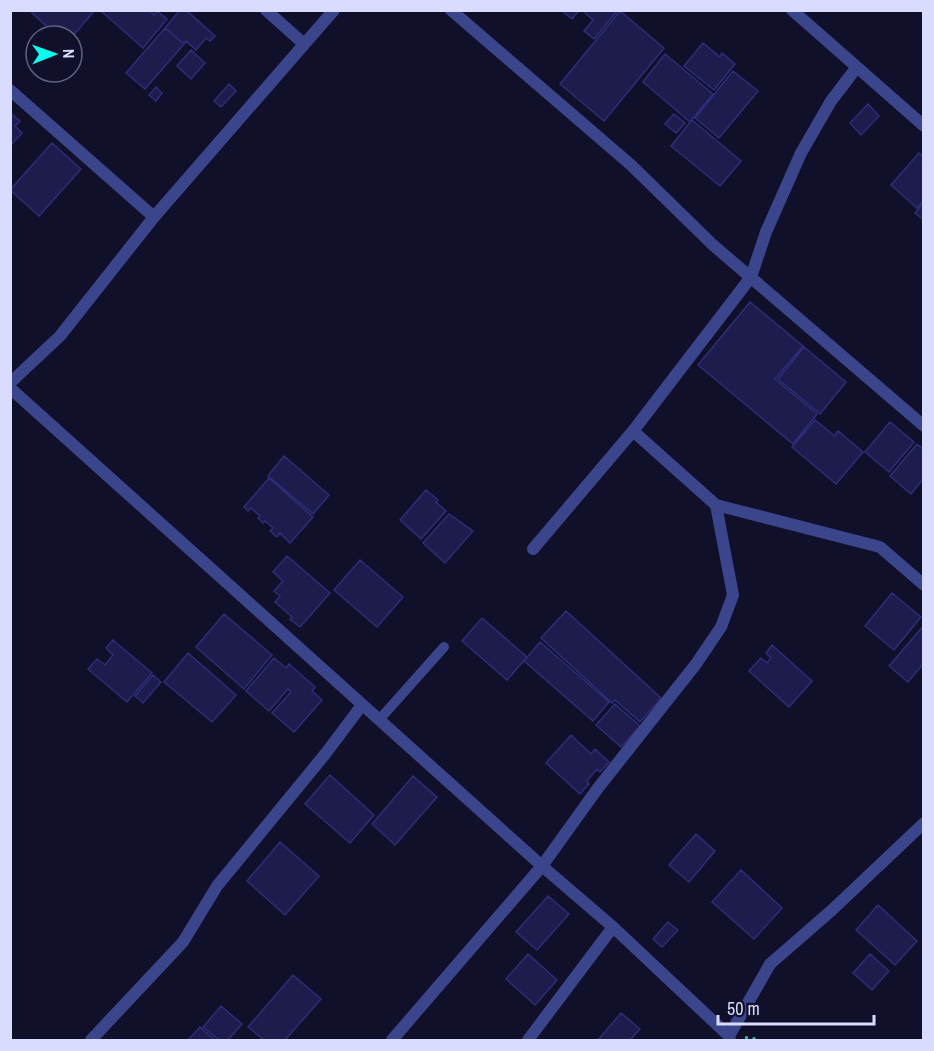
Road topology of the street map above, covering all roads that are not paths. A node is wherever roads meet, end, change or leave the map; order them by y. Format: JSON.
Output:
{"nodes":[{"id":1,"x":266,"y":10,"type":"edge"},
{"id":2,"x":334,"y":10,"type":"edge"},
{"id":3,"x":451,"y":10,"type":"edge"},
{"id":4,"x":792,"y":10,"type":"edge"},
{"id":5,"x":304,"y":44,"type":"junction"},
{"id":6,"x":856,"y":67,"type":"junction"},
{"id":7,"x":10,"y":90,"type":"edge"},
{"id":8,"x":924,"y":126,"type":"edge"},
{"id":9,"x":154,"y":217,"type":"junction"},
{"id":10,"x":751,"y":277,"type":"junction"},
{"id":11,"x":10,"y":383,"type":"edge"},
{"id":12,"x":10,"y":388,"type":"edge"},
{"id":13,"x":924,"y":426,"type":"edge"},
{"id":14,"x":633,"y":431,"type":"junction"},
{"id":15,"x":716,"y":504,"type":"junction"},
{"id":16,"x":533,"y":549,"type":"dead end"},
{"id":17,"x":924,"y":585,"type":"edge"},
{"id":18,"x":444,"y":647,"type":"dead end"},
{"id":19,"x":363,"y":705,"type":"junction"},
{"id":20,"x":379,"y":720,"type":"junction"},
{"id":21,"x":924,"y":823,"type":"edge"},
{"id":22,"x":542,"y":866,"type":"junction"},
{"id":23,"x":613,"y":927,"type":"junction"},
{"id":24,"x":730,"y":1038,"type":"edge"},
{"id":25,"x":91,"y":1041,"type":"edge"},
{"id":26,"x":392,"y":1041,"type":"edge"},
{"id":27,"x":528,"y":1041,"type":"edge"}],
"edges":[{"from":1,"to":5,"type":"street"},
{"from":2,"to":5,"type":"street"},
{"from":3,"to":10,"type":"street"},
{"from":4,"to":6,"type":"street"},
{"from":5,"to":9,"type":"street"},
{"from":6,"to":8,"type":"street"},
{"from":6,"to":10,"type":"street"},
{"from":7,"to":9,"type":"street"},
{"from":9,"to":11,"type":"street"},
{"from":10,"to":13,"type":"street"},
{"from":10,"to":14,"type":"street"},
{"from":12,"to":19,"type":"street"},
{"from":14,"to":15,"type":"street"},
{"from":14,"to":16,"type":"street"},
{"from":15,"to":17,"type":"street"},
{"from":15,"to":22,"type":"street"},
{"from":18,"to":20,"type":"lane"},
{"from":19,"to":20,"type":"street"},
{"from":19,"to":25,"type":"street"},
{"from":20,"to":22,"type":"street"},
{"from":21,"to":24,"type":"street"},
{"from":22,"to":23,"type":"street"},
{"from":22,"to":26,"type":"street"},
{"from":23,"to":24,"type":"street"},
{"from":23,"to":27,"type":"street"}]}
